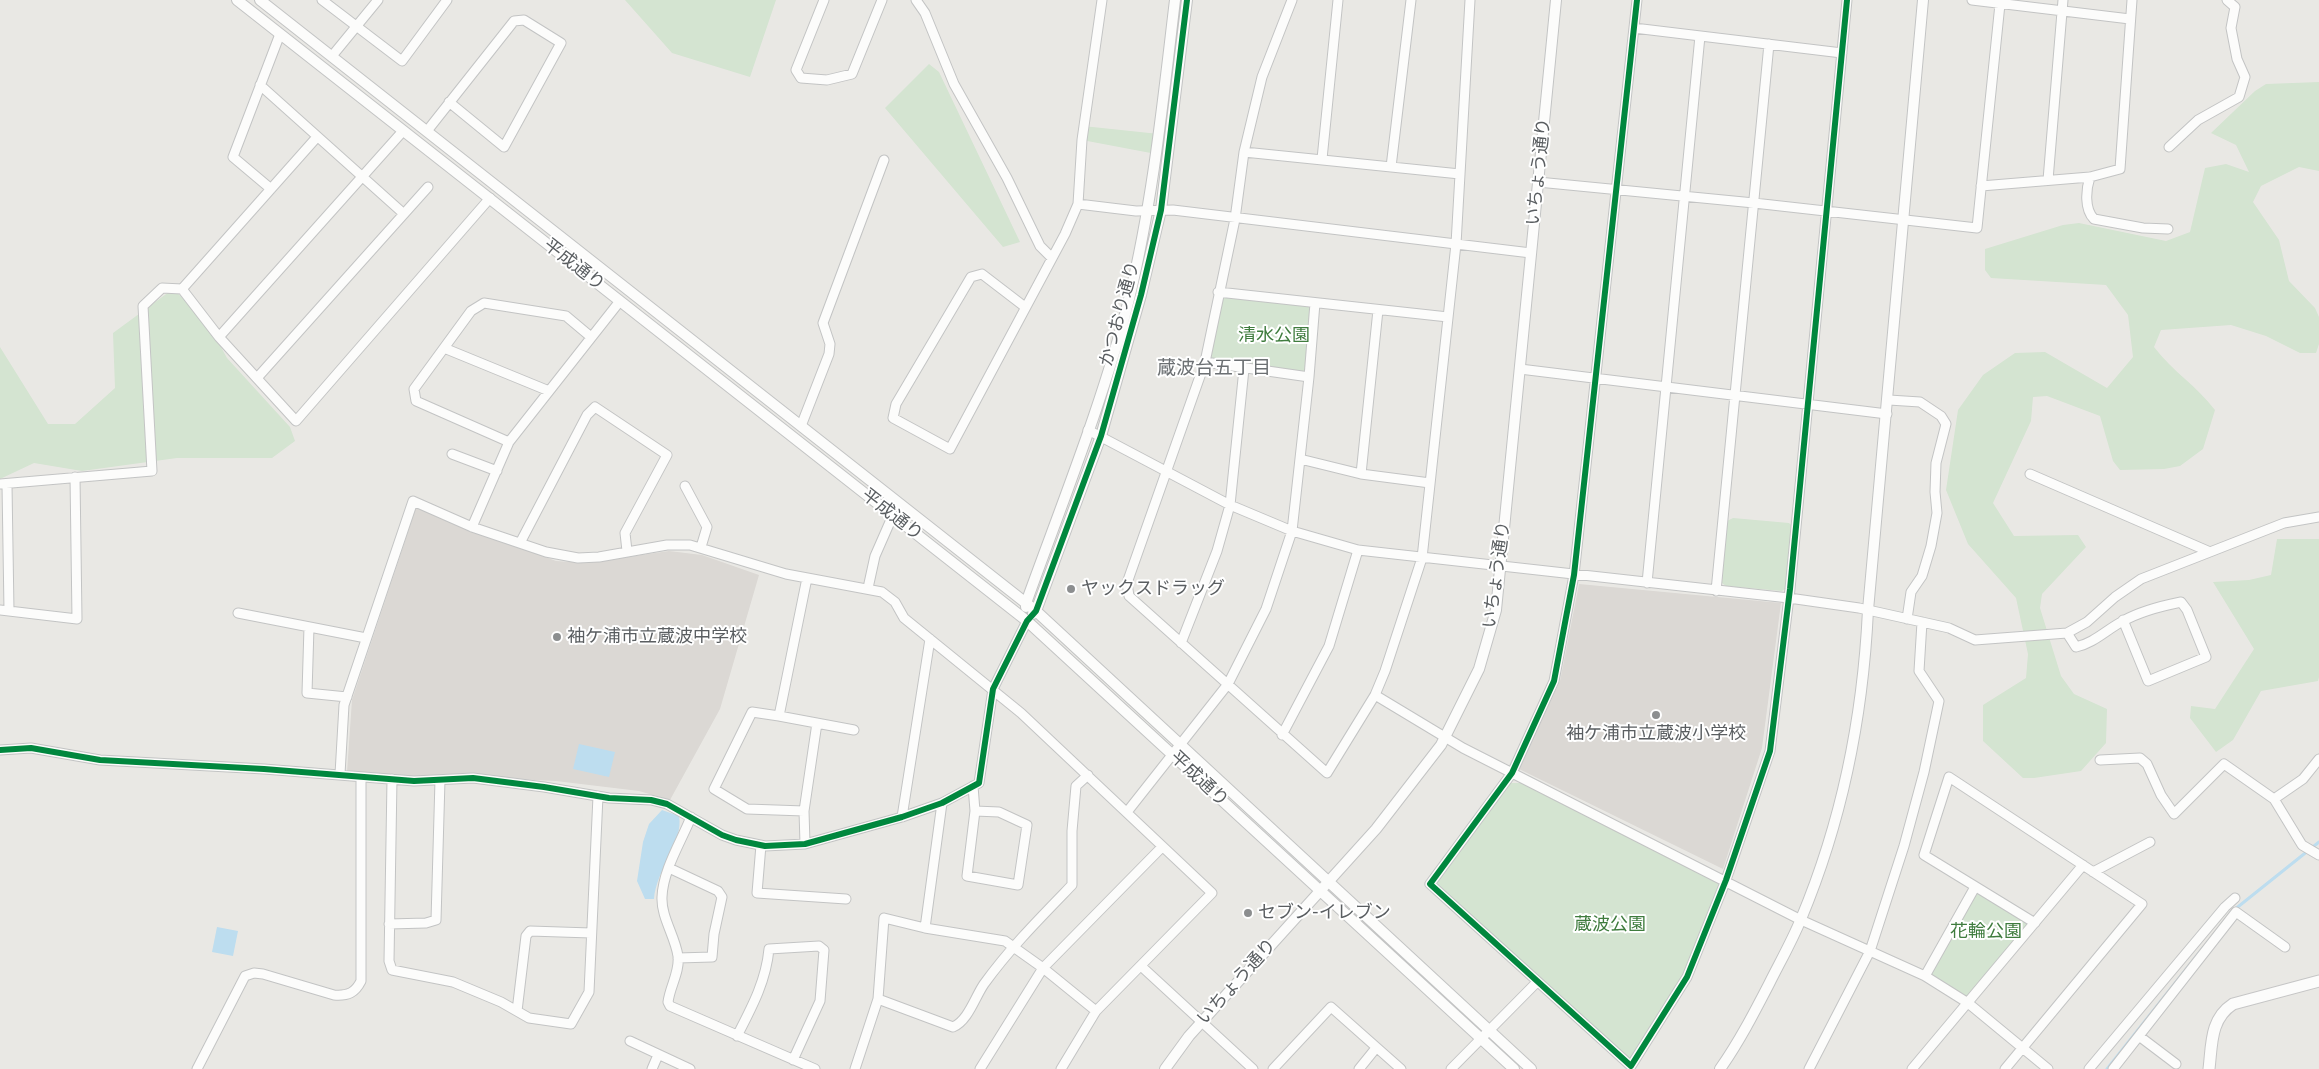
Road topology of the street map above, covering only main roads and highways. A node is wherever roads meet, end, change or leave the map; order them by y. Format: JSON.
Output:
{"nodes":[{"id":1,"x":2319,"y":981,"type":"edge"},
{"id":2,"x":2209,"y":1069,"type":"edge"}],
"edges":[{"from":1,"to":2,"type":"main road"}]}
